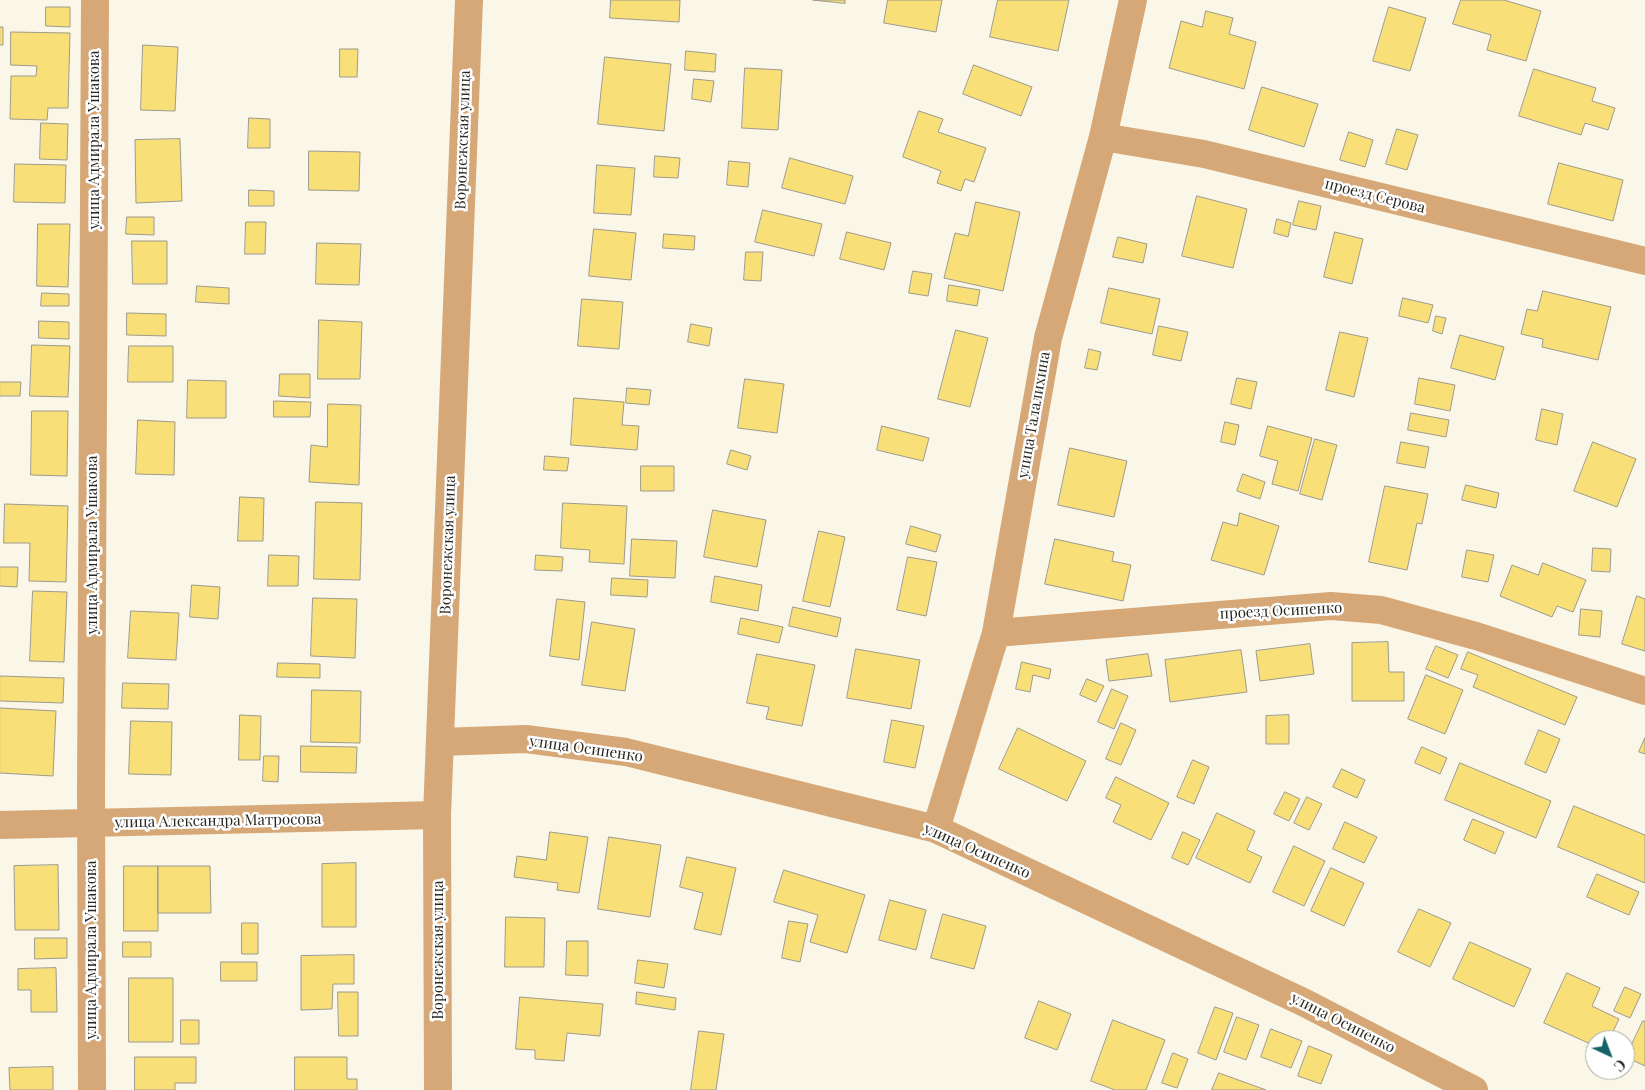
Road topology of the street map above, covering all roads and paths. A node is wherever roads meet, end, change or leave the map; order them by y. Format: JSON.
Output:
{"nodes":[{"id":1,"x":95,"y":0,"type":"edge"},
{"id":2,"x":469,"y":0,"type":"edge"},
{"id":3,"x":1133,"y":0,"type":"edge"},
{"id":4,"x":1103,"y":137,"type":"junction"},
{"id":5,"x":1645,"y":261,"type":"edge"},
{"id":6,"x":996,"y":633,"type":"junction"},
{"id":7,"x":1645,"y":691,"type":"edge"},
{"id":8,"x":440,"y":742,"type":"junction"},
{"id":9,"x":437,"y":815,"type":"junction"},
{"id":10,"x":91,"y":824,"type":"junction"},
{"id":11,"x":0,"y":825,"type":"edge"},
{"id":12,"x":936,"y":829,"type":"junction"},
{"id":13,"x":92,"y":1090,"type":"edge"},
{"id":14,"x":438,"y":1090,"type":"edge"},
{"id":15,"x":1474,"y":1090,"type":"edge"}],
"edges":[{"from":1,"to":10,"type":"street","name":"улица Адмирала Ушакова"},
{"from":2,"to":8,"type":"street","name":"Воронежская улица"},
{"from":3,"to":4,"type":"street","name":"улица Талалихина"},
{"from":4,"to":5,"type":"street","name":"проезд Серова"},
{"from":4,"to":6,"type":"street","name":"улица Талалихина"},
{"from":6,"to":7,"type":"street","name":"проезд Осипенко"},
{"from":6,"to":12,"type":"street","name":"улица Талалихина"},
{"from":8,"to":9,"type":"street","name":"Воронежская улица"},
{"from":8,"to":12,"type":"street","name":"улица Осипенко"},
{"from":9,"to":10,"type":"street","name":"улица Александра Матросова"},
{"from":9,"to":14,"type":"street","name":"Воронежская улица"},
{"from":10,"to":11,"type":"street","name":"улица Александра Матросова"},
{"from":10,"to":13,"type":"street","name":"улица Адмирала Ушакова"},
{"from":12,"to":15,"type":"street","name":"улица Осипенко"}]}
